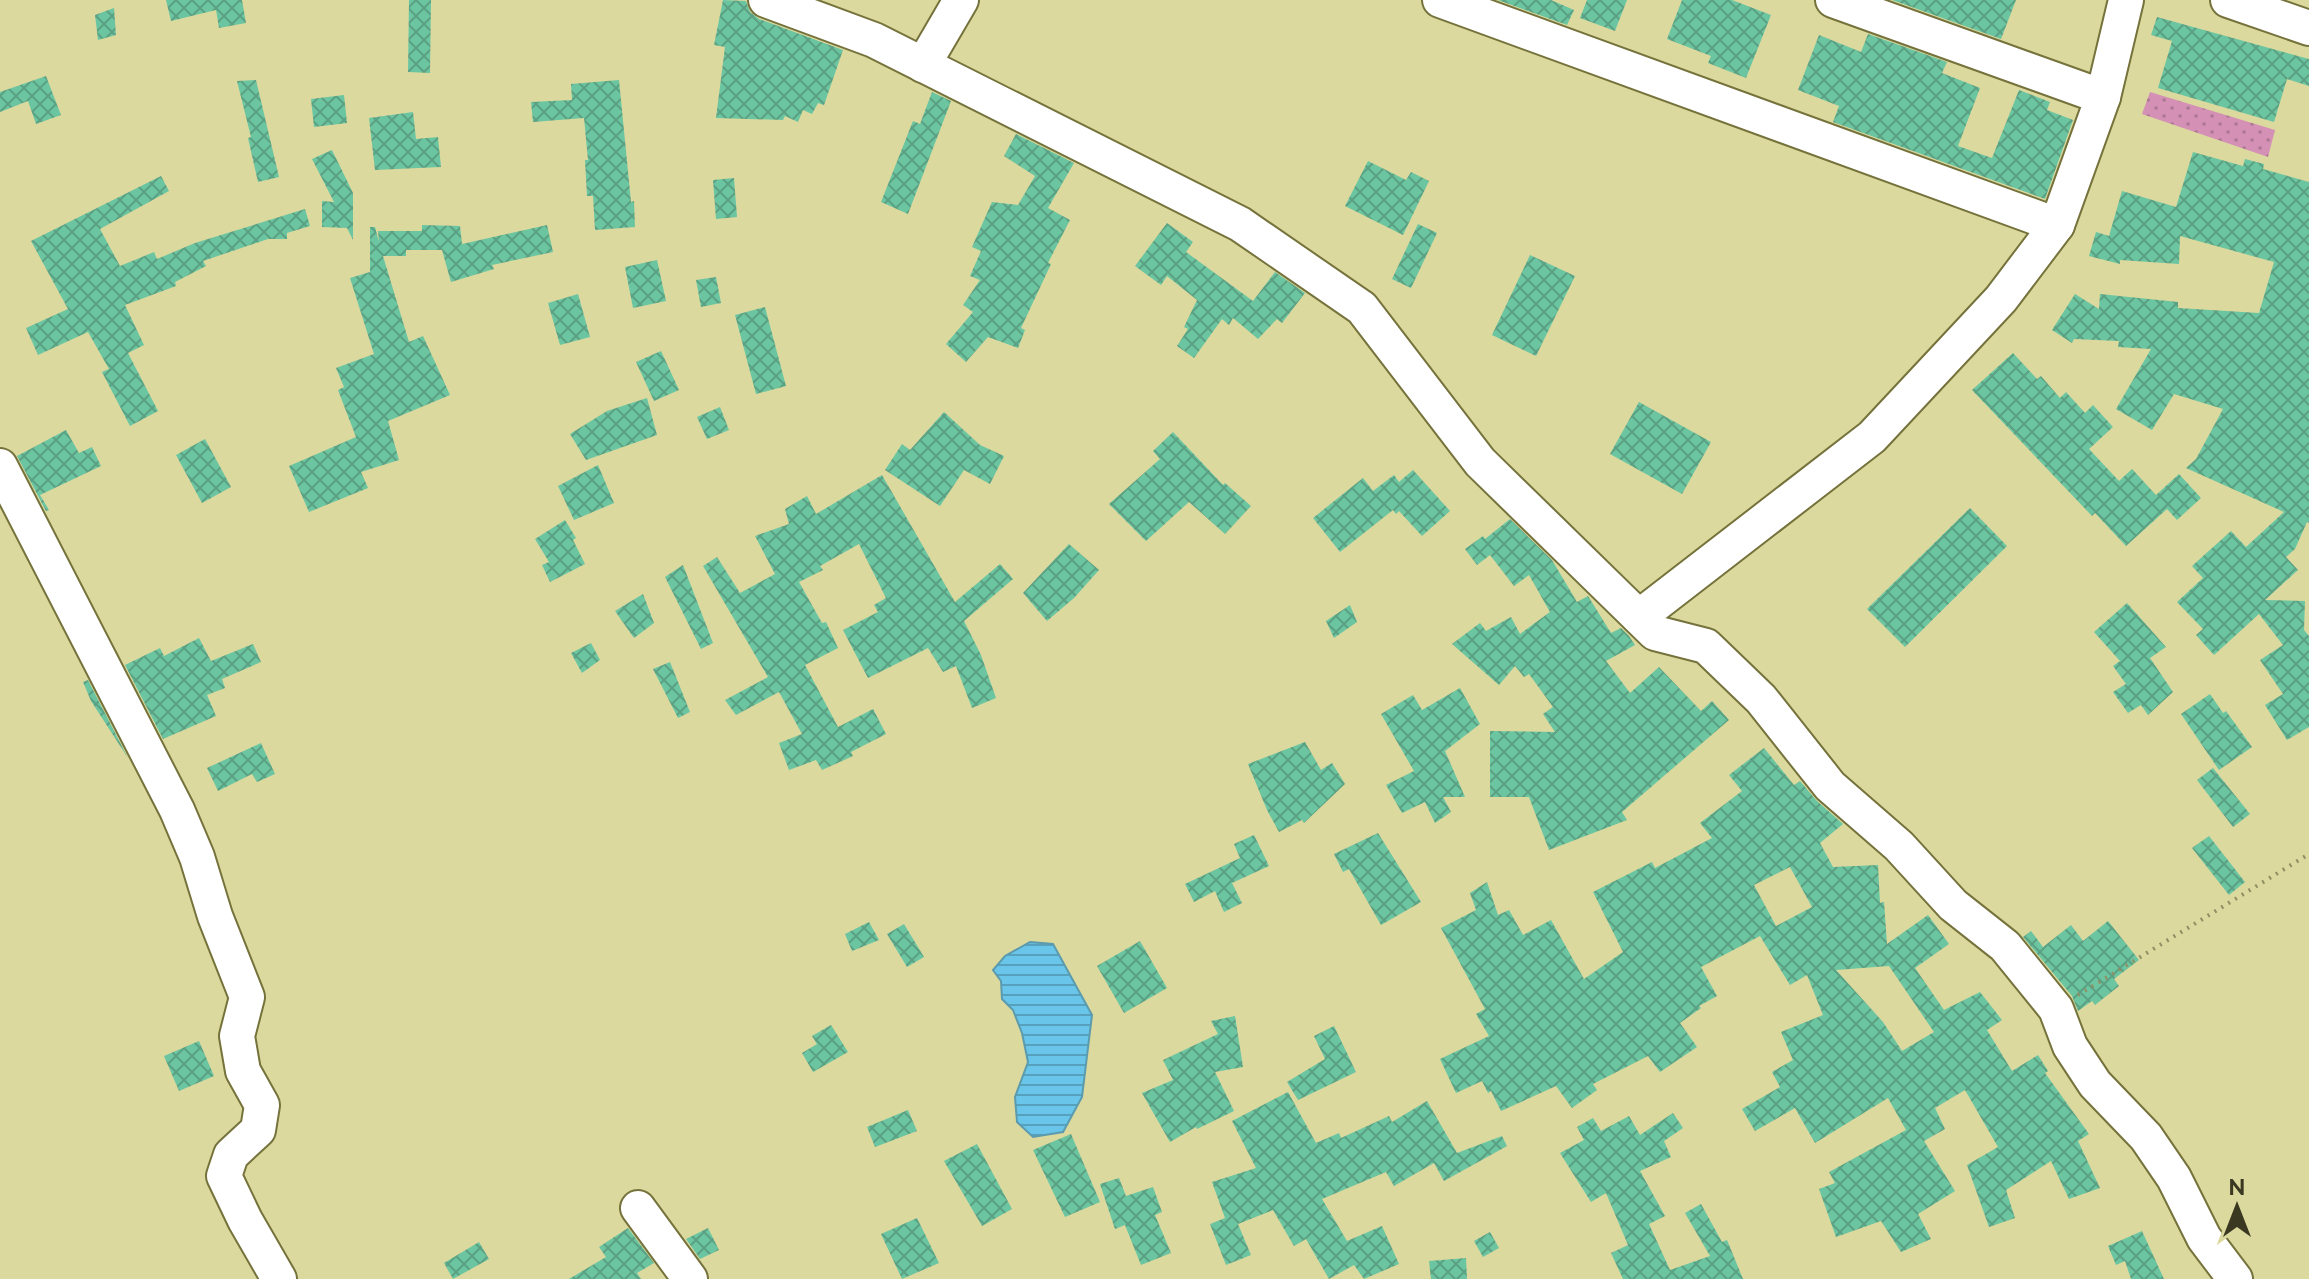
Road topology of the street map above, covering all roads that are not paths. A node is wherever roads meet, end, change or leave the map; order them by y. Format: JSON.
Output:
{"nodes":[{"id":1,"x":766,"y":0,"type":"edge"},
{"id":2,"x":961,"y":0,"type":"edge"},
{"id":3,"x":1440,"y":0,"type":"edge"},
{"id":4,"x":1833,"y":0,"type":"edge"},
{"id":5,"x":2126,"y":0,"type":"edge"},
{"id":6,"x":2228,"y":0,"type":"edge"},
{"id":7,"x":2309,"y":28,"type":"edge"},
{"id":8,"x":923,"y":65,"type":"junction"},
{"id":9,"x":2103,"y":97,"type":"junction"},
{"id":10,"x":2057,"y":225,"type":"junction"},
{"id":11,"x":2,"y":472,"type":"edge"},
{"id":12,"x":1639,"y":617,"type":"junction"},
{"id":13,"x":638,"y":1208,"type":"dead end"},
{"id":14,"x":279,"y":1279,"type":"edge"},
{"id":15,"x":690,"y":1279,"type":"edge"},
{"id":16,"x":2235,"y":1279,"type":"edge"}],
"edges":[{"from":1,"to":8,"type":"street"},
{"from":2,"to":8,"type":"street"},
{"from":3,"to":10,"type":"street"},
{"from":4,"to":9,"type":"street"},
{"from":5,"to":9,"type":"street"},
{"from":6,"to":7,"type":"street"},
{"from":8,"to":12,"type":"street"},
{"from":9,"to":10,"type":"street"},
{"from":10,"to":12,"type":"street"},
{"from":11,"to":14,"type":"street"},
{"from":12,"to":16,"type":"street"},
{"from":13,"to":15,"type":"street"}]}
